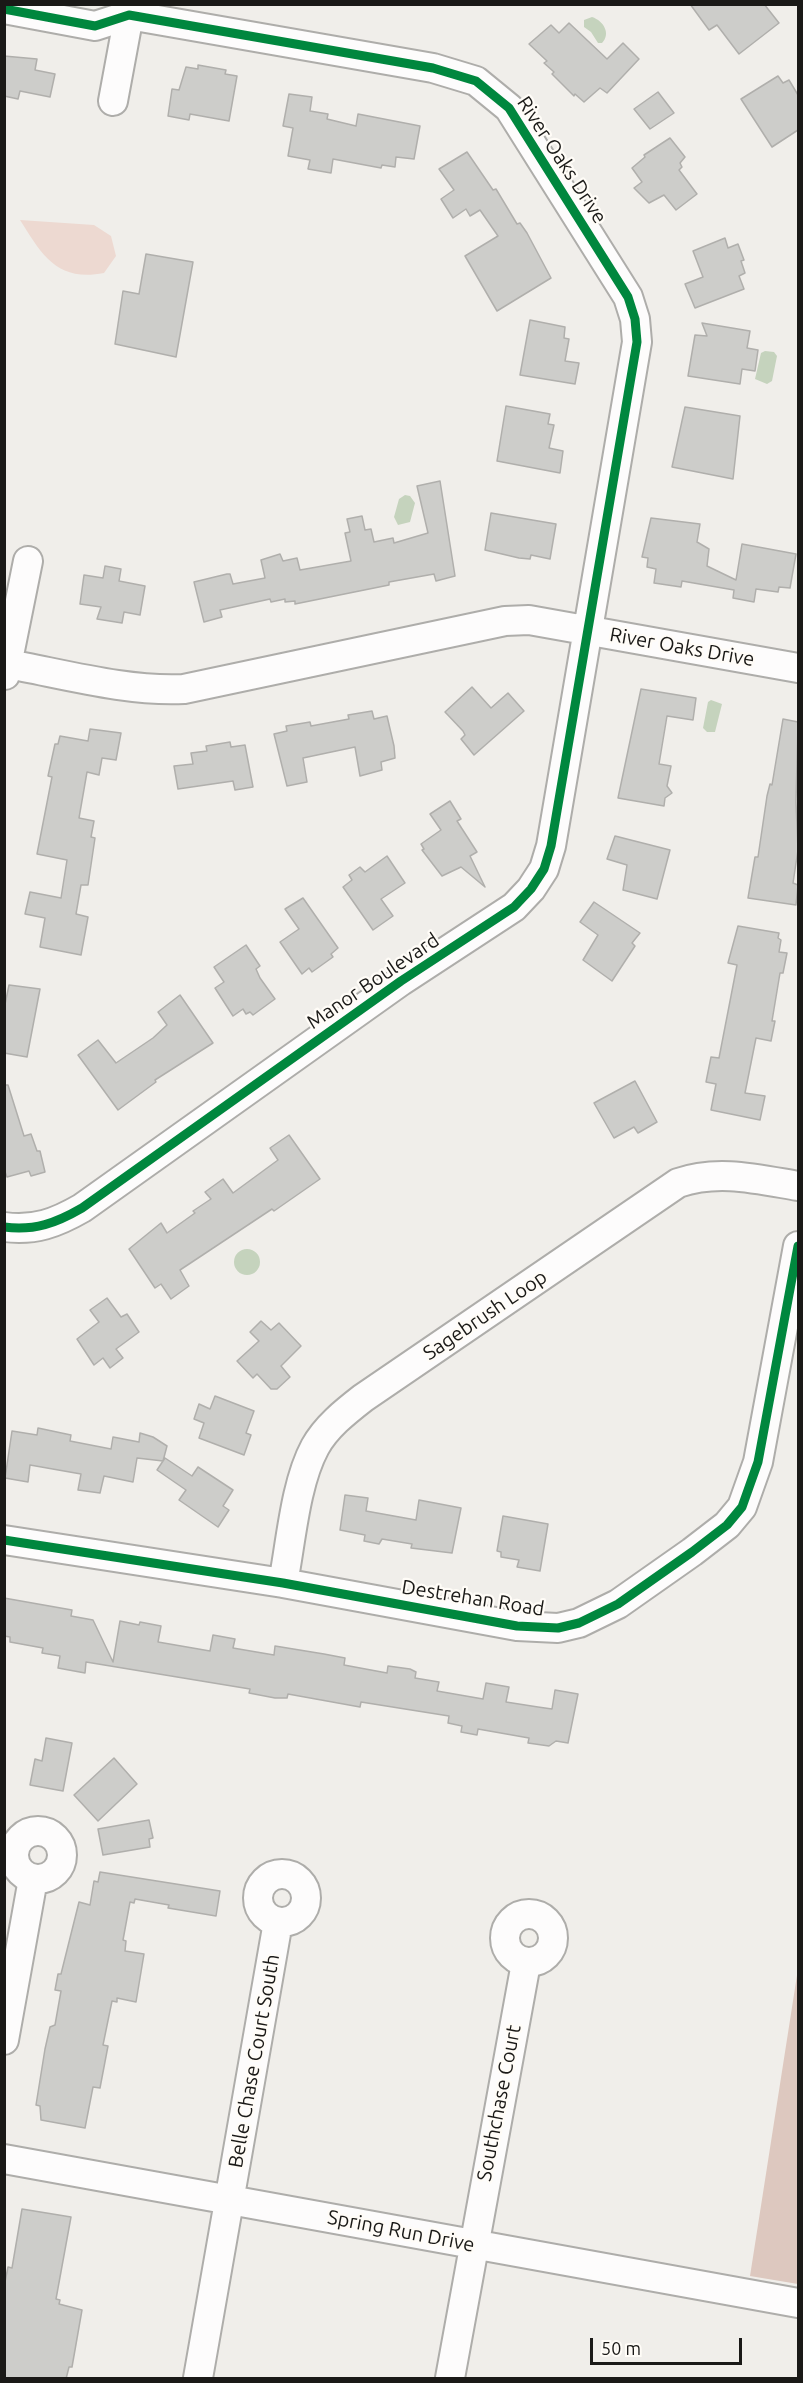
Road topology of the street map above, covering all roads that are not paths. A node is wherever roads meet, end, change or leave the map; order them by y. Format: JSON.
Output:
{"nodes":[{"id":1,"x":126,"y":8,"type":"edge"},
{"id":2,"x":4,"y":9,"type":"edge"},
{"id":3,"x":113,"y":101,"type":"dead end"},
{"id":4,"x":28,"y":561,"type":"dead end"},
{"id":5,"x":588,"y":629,"type":"junction"},
{"id":6,"x":6,"y":662,"type":"edge"},
{"id":7,"x":798,"y":668,"type":"edge"},
{"id":8,"x":798,"y":1186,"type":"edge"},
{"id":9,"x":4,"y":1227,"type":"edge"},
{"id":10,"x":798,"y":1246,"type":"edge"},
{"id":11,"x":4,"y":1540,"type":"edge"},
{"id":12,"x":283,"y":1583,"type":"junction"},
{"id":13,"x":33,"y":1879,"type":"dead end"},
{"id":14,"x":278,"y":1922,"type":"dead end"},
{"id":15,"x":526,"y":1963,"type":"dead end"},
{"id":16,"x":4,"y":2040,"type":"edge"},
{"id":17,"x":4,"y":2159,"type":"edge"},
{"id":18,"x":230,"y":2199,"type":"junction"},
{"id":19,"x":473,"y":2244,"type":"junction"},
{"id":20,"x":798,"y":2303,"type":"edge"},
{"id":21,"x":198,"y":2379,"type":"edge"},
{"id":22,"x":450,"y":2379,"type":"edge"}],
"edges":[{"from":1,"to":2,"type":"street","name":"River Oaks Drive"},
{"from":1,"to":3,"type":"street"},
{"from":1,"to":5,"type":"street","name":"River Oaks Drive"},
{"from":4,"to":6,"type":"street"},
{"from":5,"to":6,"type":"street"},
{"from":5,"to":7,"type":"street","name":"River Oaks Drive"},
{"from":5,"to":9,"type":"street","name":"Manor Boulevard"},
{"from":8,"to":12,"type":"street","name":"Sagebrush Loop"},
{"from":10,"to":12,"type":"street","name":"Destrehan Road"},
{"from":11,"to":12,"type":"street","name":"Destrehan Road"},
{"from":13,"to":16,"type":"street"},
{"from":14,"to":18,"type":"street","name":"Belle Chase Court South"},
{"from":15,"to":19,"type":"street","name":"Southchase Court"},
{"from":17,"to":18,"type":"street","name":"Spring Run Drive"},
{"from":18,"to":19,"type":"street","name":"Spring Run Drive"},
{"from":18,"to":21,"type":"street","name":"Belle Chase Court South"},
{"from":19,"to":20,"type":"street","name":"Spring Run Drive"},
{"from":19,"to":22,"type":"street","name":"Southchase Court"}]}
